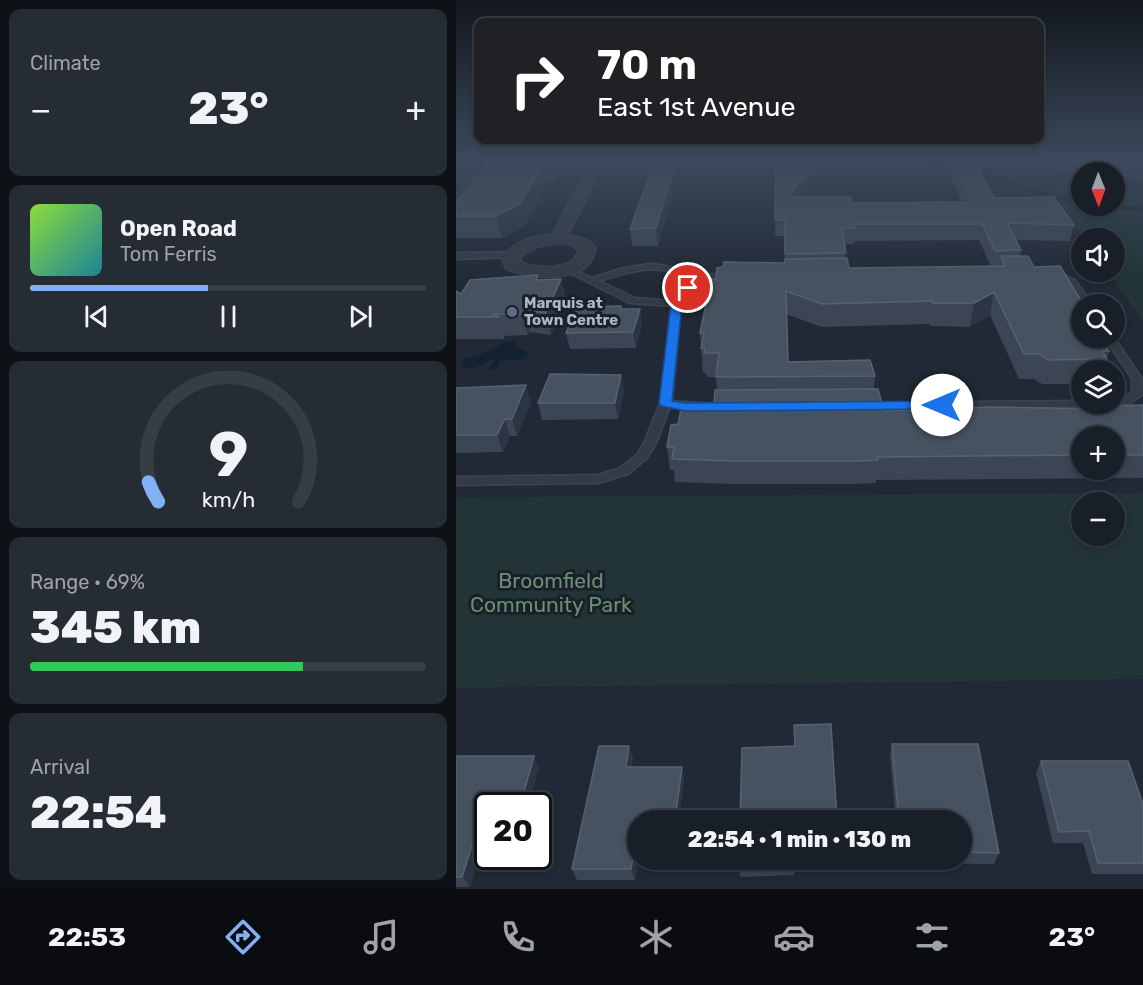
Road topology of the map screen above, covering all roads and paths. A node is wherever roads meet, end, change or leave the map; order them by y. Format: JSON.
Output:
{"nodes":[{"id":1,"x":577,"y":201,"type":"edge"},
{"id":2,"x":558,"y":238,"type":"junction"},
{"id":3,"x":513,"y":255,"type":"junction"},
{"id":4,"x":456,"y":256,"type":"edge"},
{"id":5,"x":566,"y":269,"type":"junction"},
{"id":6,"x":1044,"y":272,"type":"edge"},
{"id":7,"x":748,"y":276,"type":"edge"},
{"id":8,"x":704,"y":277,"type":"junction"},
{"id":9,"x":592,"y":281,"type":"junction"},
{"id":10,"x":1081,"y":294,"type":"edge"},
{"id":11,"x":676,"y":304,"type":"junction"},
{"id":12,"x":1125,"y":361,"type":"edge"},
{"id":13,"x":1125,"y":400,"type":"edge"},
{"id":14,"x":666,"y":403,"type":"junction"},
{"id":15,"x":1071,"y":404,"type":"edge"},
{"id":16,"x":860,"y":406,"type":"edge"},
{"id":17,"x":733,"y":407,"type":"edge"},
{"id":18,"x":456,"y":481,"type":"edge"}],
"edges":[{"from":1,"to":2,"type":"street"},
{"from":2,"to":3,"type":"street"},
{"from":2,"to":5,"type":"street"},
{"from":3,"to":4,"type":"lane"},
{"from":3,"to":5,"type":"street"},
{"from":5,"to":9,"type":"lane"},
{"from":6,"to":10,"type":"lane"},
{"from":7,"to":8,"type":"lane"},
{"from":8,"to":9,"type":"lane"},
{"from":8,"to":11,"type":"lane"},
{"from":9,"to":11,"type":"lane"},
{"from":11,"to":14,"type":"lane"},
{"from":12,"to":13,"type":"lane"},
{"from":14,"to":17,"type":"lane"},
{"from":14,"to":18,"type":"lane"},
{"from":15,"to":16,"type":"lane"}]}
